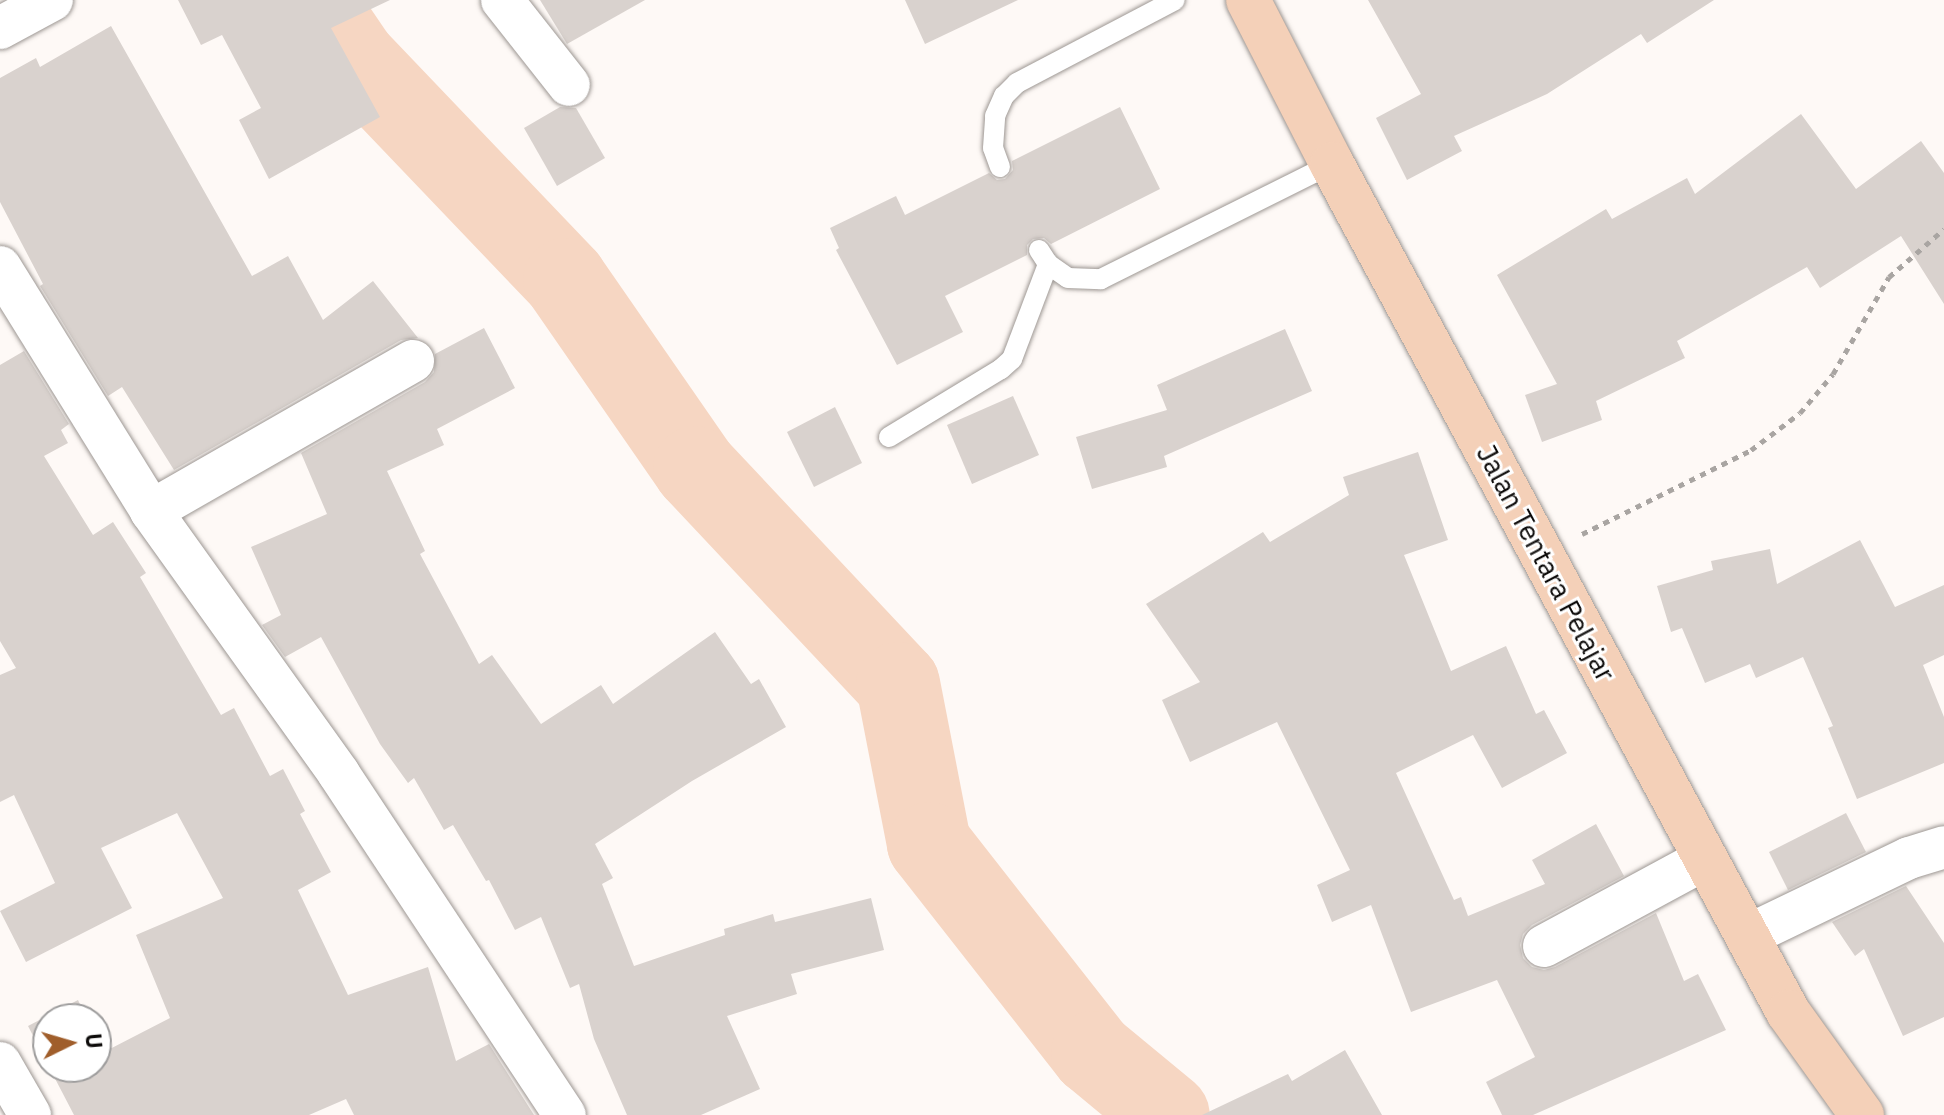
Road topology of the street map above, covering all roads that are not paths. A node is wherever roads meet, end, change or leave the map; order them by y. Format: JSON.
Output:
{"nodes":[{"id":1,"x":52,"y":0,"type":"edge"},
{"id":2,"x":502,"y":0,"type":"edge"},
{"id":3,"x":1175,"y":0,"type":"edge"},
{"id":4,"x":1248,"y":0,"type":"edge"},
{"id":5,"x":0,"y":28,"type":"edge"},
{"id":6,"x":569,"y":85,"type":"dead end"},
{"id":7,"x":1332,"y":164,"type":"junction"},
{"id":8,"x":1000,"y":167,"type":"dead end"},
{"id":9,"x":0,"y":267,"type":"edge"},
{"id":10,"x":413,"y":361,"type":"dead end"},
{"id":11,"x":889,"y":437,"type":"dead end"},
{"id":12,"x":151,"y":511,"type":"junction"},
{"id":13,"x":1944,"y":847,"type":"edge"},
{"id":14,"x":1705,"y":859,"type":"junction"},
{"id":15,"x":1747,"y":936,"type":"junction"},
{"id":16,"x":1544,"y":946,"type":"dead end"},
{"id":17,"x":0,"y":1063,"type":"edge"},
{"id":18,"x":30,"y":1115,"type":"edge"},
{"id":19,"x":565,"y":1115,"type":"edge"},
{"id":20,"x":1862,"y":1115,"type":"edge"}],
"edges":[{"from":1,"to":5,"type":"street"},
{"from":2,"to":6,"type":"street"},
{"from":3,"to":8,"type":"lane"},
{"from":4,"to":7,"type":"highway","name":"Jalan Tentara Pelajar"},
{"from":7,"to":11,"type":"lane"},
{"from":7,"to":14,"type":"highway","name":"Jalan Tentara Pelajar"},
{"from":9,"to":12,"type":"street"},
{"from":10,"to":12,"type":"street"},
{"from":12,"to":19,"type":"street"},
{"from":13,"to":15,"type":"street"},
{"from":14,"to":15,"type":"highway","name":"Jalan Tentara Pelajar"},
{"from":14,"to":16,"type":"street"},
{"from":15,"to":20,"type":"highway","name":"Jalan Tentara Pelajar"},
{"from":17,"to":18,"type":"street"}]}
